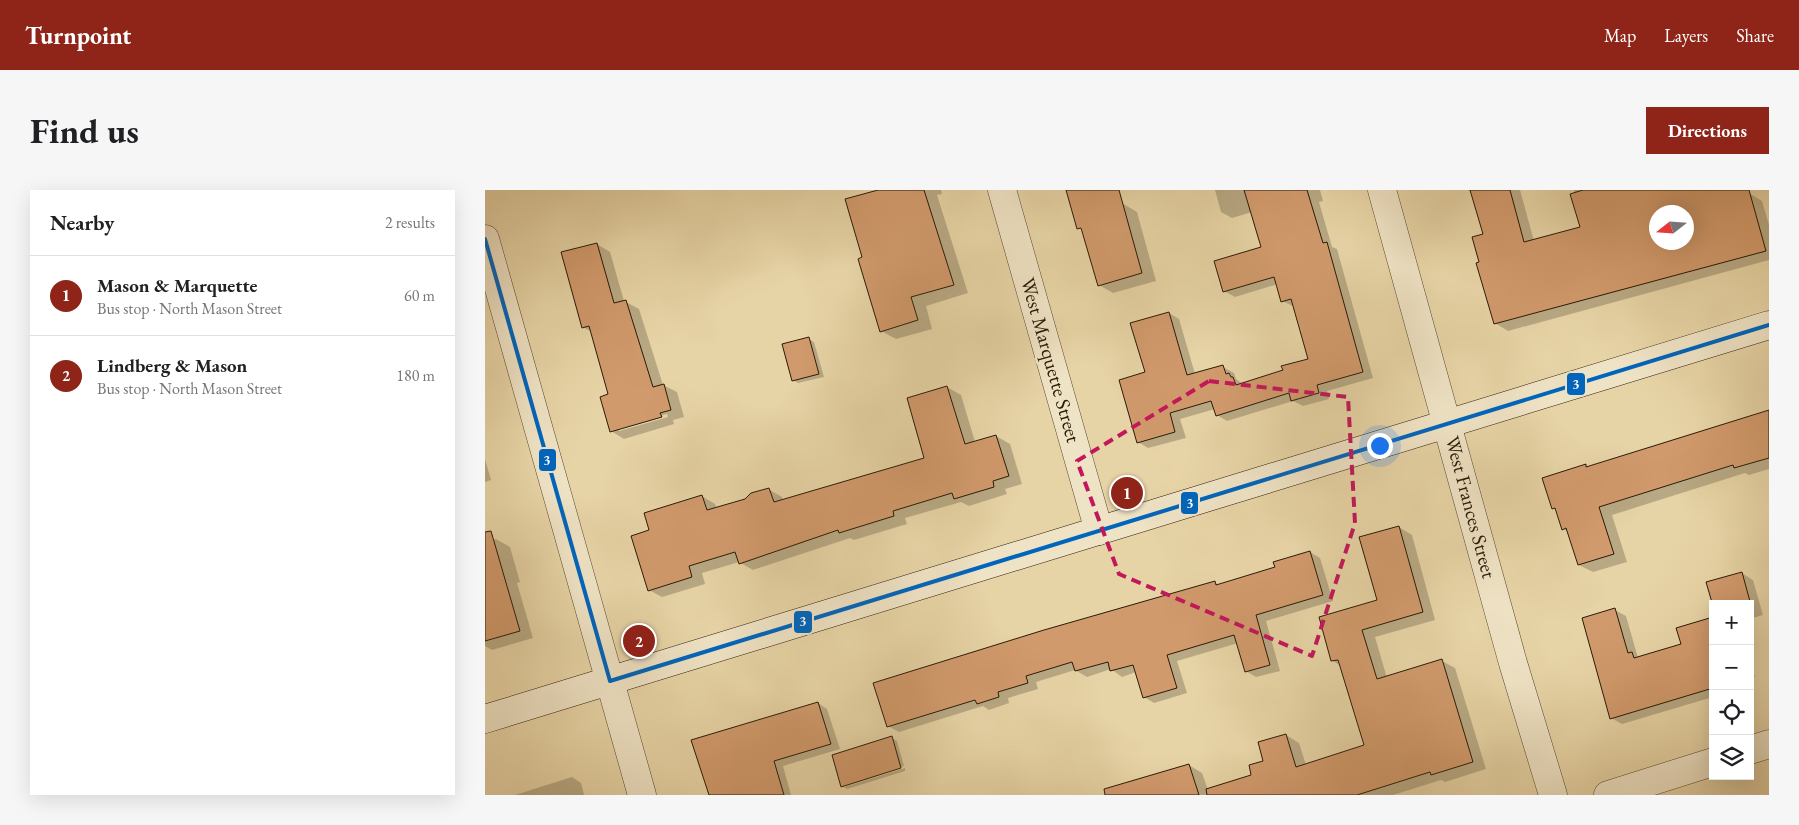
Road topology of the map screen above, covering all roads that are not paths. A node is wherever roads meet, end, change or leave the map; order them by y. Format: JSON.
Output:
{"nodes":[{"id":1,"x":1003,"y":190,"type":"edge"},
{"id":2,"x":1382,"y":190,"type":"edge"},
{"id":3,"x":485,"y":239,"type":"edge"},
{"id":4,"x":493,"y":299,"type":"edge"},
{"id":5,"x":1769,"y":324,"type":"edge"},
{"id":6,"x":1448,"y":424,"type":"junction"},
{"id":7,"x":1099,"y":531,"type":"junction"},
{"id":8,"x":610,"y":682,"type":"junction"},
{"id":9,"x":485,"y":719,"type":"edge"},
{"id":10,"x":1769,"y":744,"type":"edge"},
{"id":11,"x":1754,"y":749,"type":"edge"},
{"id":12,"x":1709,"y":763,"type":"edge"},
{"id":13,"x":642,"y":795,"type":"edge"},
{"id":14,"x":1553,"y":795,"type":"edge"},
{"id":15,"x":1608,"y":795,"type":"edge"}],
"edges":[{"from":1,"to":7,"type":"street","name":"West Marquette Street"},
{"from":2,"to":6,"type":"street","name":"West Frances Street"},
{"from":3,"to":4,"type":"street"},
{"from":4,"to":8,"type":"street"},
{"from":5,"to":6,"type":"street"},
{"from":6,"to":7,"type":"street"},
{"from":6,"to":14,"type":"street","name":"West Frances Street"},
{"from":7,"to":8,"type":"street"},
{"from":8,"to":9,"type":"street"},
{"from":8,"to":13,"type":"street"},
{"from":10,"to":11,"type":"street"},
{"from":12,"to":15,"type":"street"}]}
